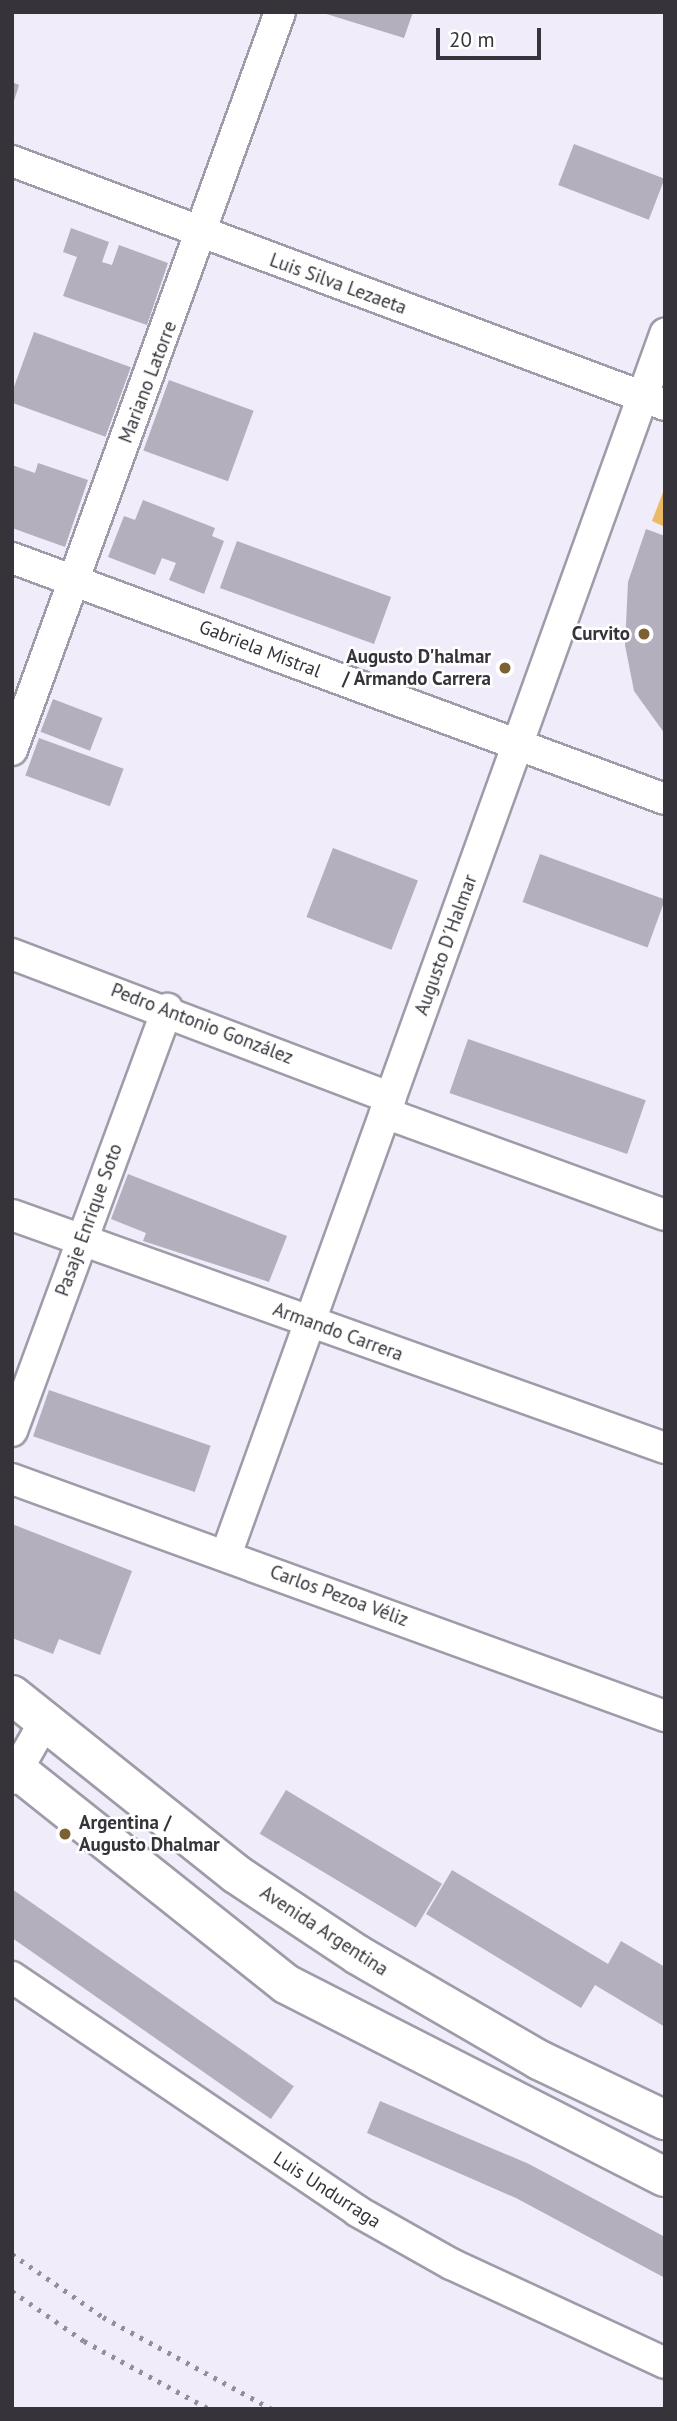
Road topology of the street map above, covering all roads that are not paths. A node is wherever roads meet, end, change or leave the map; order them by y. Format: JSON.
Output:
{"nodes":[{"id":1,"x":280,"y":12,"type":"edge"},
{"id":2,"x":12,"y":161,"type":"edge"},
{"id":3,"x":204,"y":233,"type":"junction"},
{"id":4,"x":665,"y":334,"type":"edge"},
{"id":5,"x":654,"y":401,"type":"edge"},
{"id":6,"x":12,"y":558,"type":"edge"},
{"id":7,"x":73,"y":579,"type":"junction"},
{"id":8,"x":517,"y":747,"type":"junction"},
{"id":9,"x":12,"y":750,"type":"edge"},
{"id":10,"x":665,"y":799,"type":"edge"},
{"id":11,"x":12,"y":954,"type":"edge"},
{"id":12,"x":167,"y":1009,"type":"junction"},
{"id":13,"x":388,"y":1106,"type":"junction"},
{"id":14,"x":12,"y":1215,"type":"edge"},
{"id":15,"x":665,"y":1215,"type":"edge"},
{"id":16,"x":81,"y":1240,"type":"junction"},
{"id":17,"x":309,"y":1322,"type":"junction"},
{"id":18,"x":12,"y":1431,"type":"edge"},
{"id":19,"x":665,"y":1448,"type":"edge"},
{"id":20,"x":12,"y":1479,"type":"edge"},
{"id":21,"x":226,"y":1555,"type":"junction"},
{"id":22,"x":12,"y":1695,"type":"edge"},
{"id":23,"x":665,"y":1716,"type":"edge"},
{"id":24,"x":45,"y":1721,"type":"junction"},
{"id":25,"x":14,"y":1772,"type":"edge"},
{"id":26,"x":12,"y":1977,"type":"edge"},
{"id":27,"x":665,"y":2120,"type":"edge"},
{"id":28,"x":665,"y":2176,"type":"edge"},
{"id":29,"x":665,"y":2363,"type":"edge"}],
"edges":[{"from":1,"to":3,"type":"street","name":"Mariano Latorre"},
{"from":2,"to":3,"type":"street","name":"Luis Silva Lezaeta"},
{"from":3,"to":5,"type":"street","name":"Luis Silva Lezaeta"},
{"from":3,"to":7,"type":"street","name":"Mariano Latorre"},
{"from":4,"to":5,"type":"street","name":"Augusto D´Halmar"},
{"from":5,"to":8,"type":"street","name":"Augusto D´Halmar"},
{"from":6,"to":7,"type":"street","name":"Gabriela Mistral"},
{"from":7,"to":8,"type":"street","name":"Gabriela Mistral"},
{"from":7,"to":9,"type":"street","name":"Mariano Latorre"},
{"from":8,"to":10,"type":"street","name":"Gabriela Mistral"},
{"from":8,"to":13,"type":"street","name":"Augusto D´Halmar"},
{"from":11,"to":12,"type":"street","name":"Pedro Antonio González"},
{"from":12,"to":13,"type":"street","name":"Pedro Antonio González"},
{"from":12,"to":16,"type":"street","name":"Pasaje Enrique Soto"},
{"from":13,"to":15,"type":"street","name":"Pedro Antonio González"},
{"from":13,"to":17,"type":"street","name":"Augusto D´Halmar"},
{"from":14,"to":16,"type":"street","name":"Armando Carrera"},
{"from":16,"to":17,"type":"street","name":"Armando Carrera"},
{"from":16,"to":18,"type":"street","name":"Pasaje Enrique Soto"},
{"from":17,"to":19,"type":"street","name":"Armando Carrera"},
{"from":17,"to":21,"type":"street","name":"Augusto D´Halmar"},
{"from":20,"to":21,"type":"street","name":"Carlos Pezoa Véliz"},
{"from":21,"to":23,"type":"street","name":"Carlos Pezoa Véliz"},
{"from":22,"to":24,"type":"main road","name":"Avenida Argentina"},
{"from":24,"to":25,"type":"street"},
{"from":24,"to":27,"type":"main road","name":"Avenida Argentina"},
{"from":25,"to":28,"type":"main road"},
{"from":26,"to":29,"type":"street","name":"Luis Undurraga"}]}
